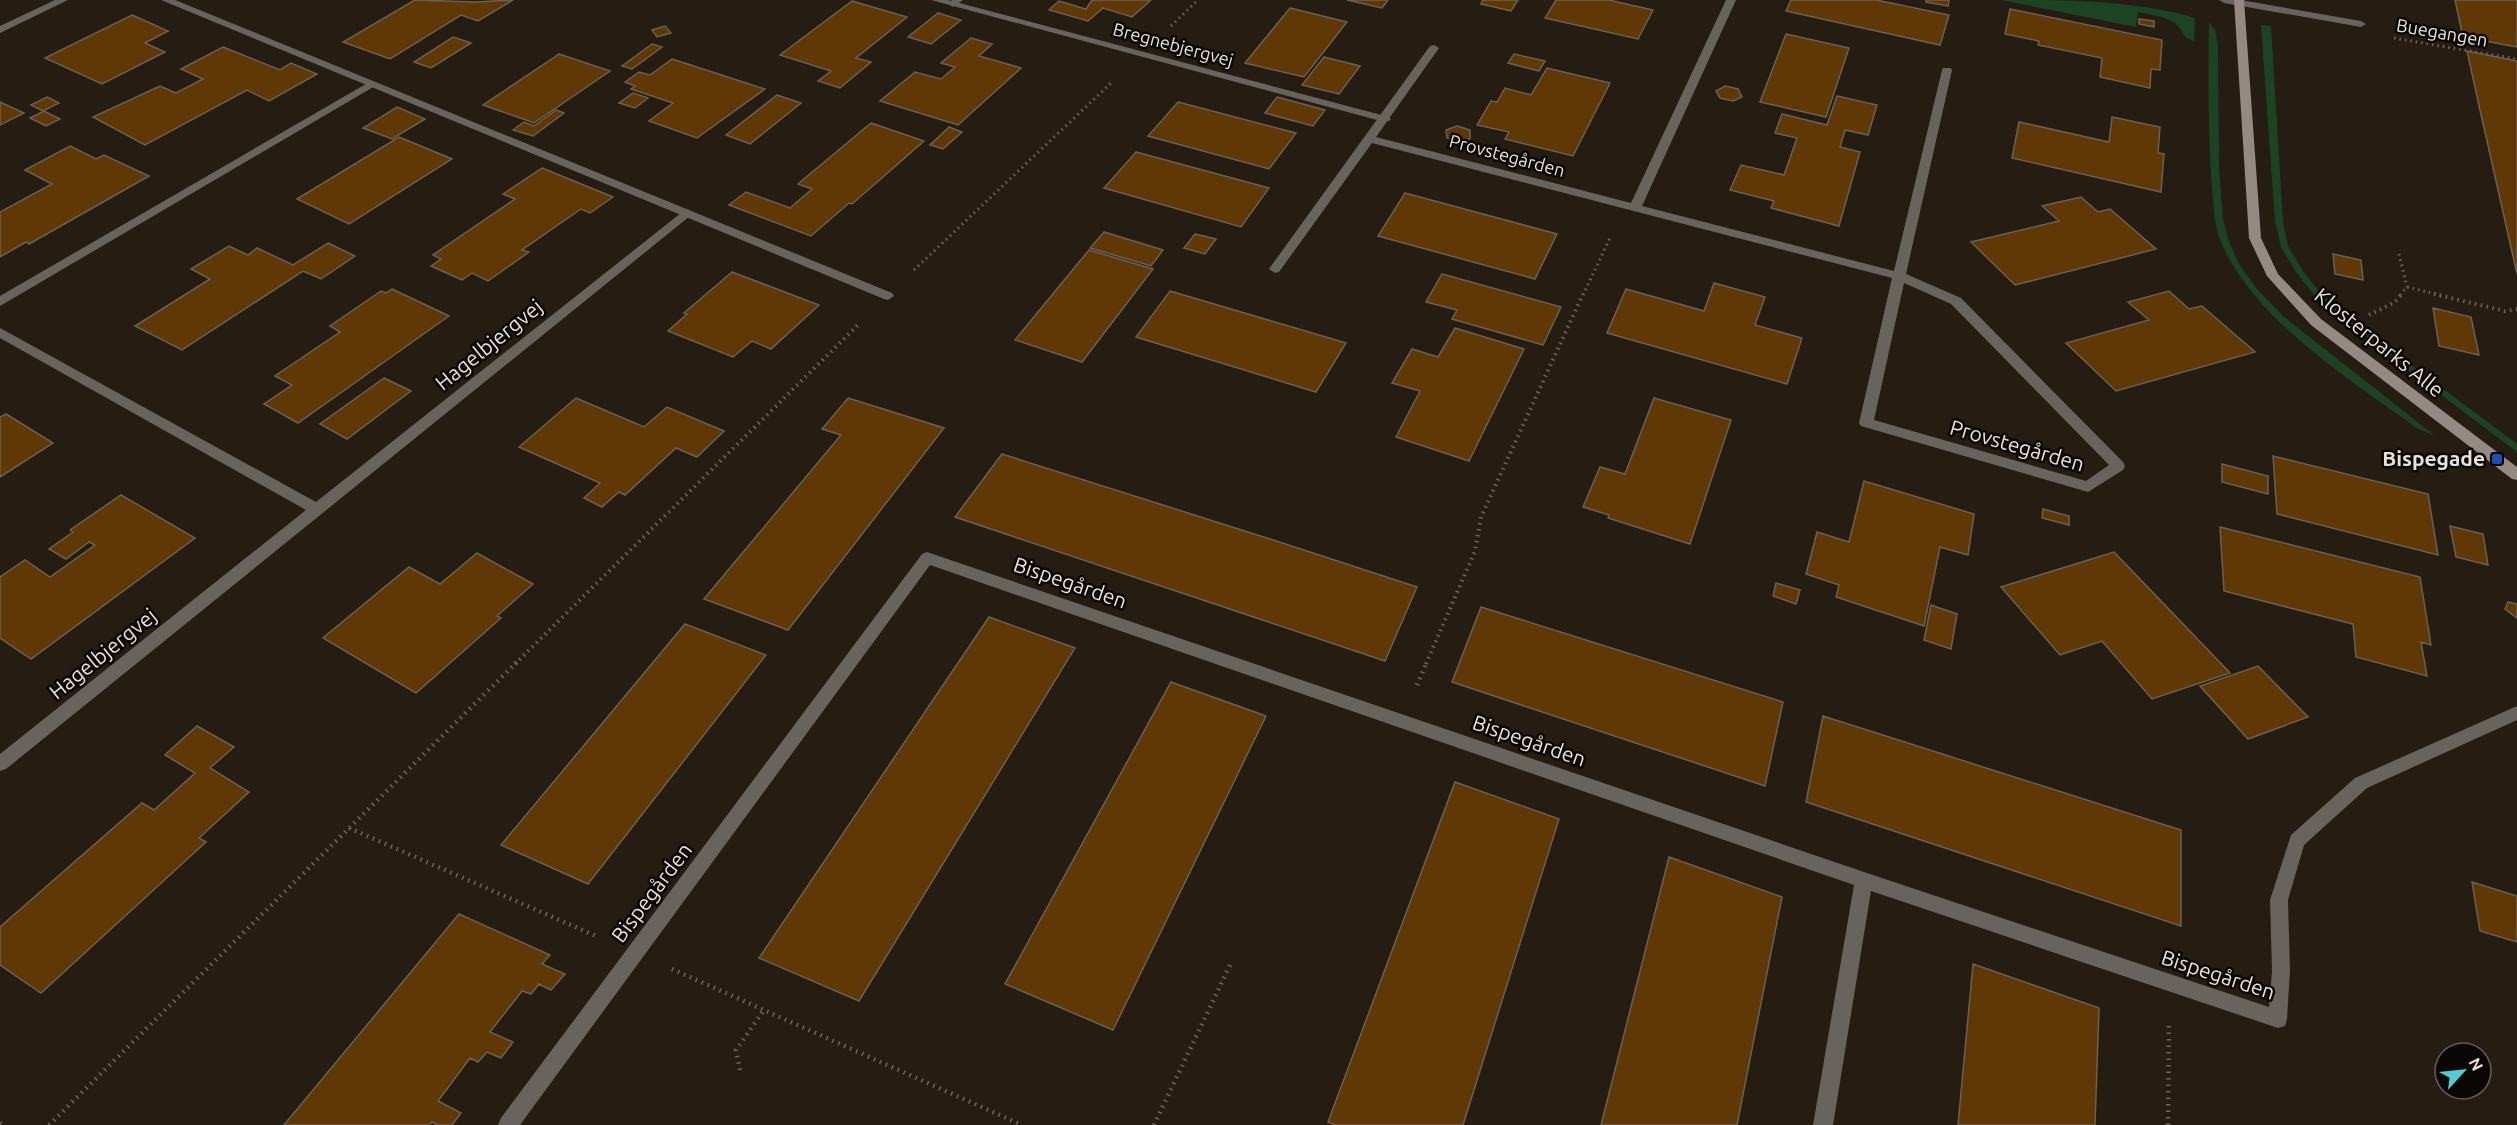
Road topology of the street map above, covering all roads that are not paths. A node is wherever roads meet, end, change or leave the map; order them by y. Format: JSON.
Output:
{"nodes":[{"id":1,"x":63,"y":0,"type":"edge"},
{"id":2,"x":166,"y":0,"type":"edge"},
{"id":3,"x":936,"y":0,"type":"edge"},
{"id":4,"x":1731,"y":0,"type":"edge"},
{"id":5,"x":2224,"y":0,"type":"edge"},
{"id":6,"x":955,"y":2,"type":"edge"},
{"id":7,"x":2239,"y":2,"type":"edge"},
{"id":8,"x":2361,"y":24,"type":"dead end"},
{"id":9,"x":0,"y":30,"type":"edge"},
{"id":10,"x":1434,"y":48,"type":"dead end"},
{"id":11,"x":1947,"y":70,"type":"dead end"},
{"id":12,"x":371,"y":84,"type":"junction"},
{"id":13,"x":1385,"y":119,"type":"junction"},
{"id":14,"x":1371,"y":139,"type":"junction"},
{"id":15,"x":1630,"y":207,"type":"junction"},
{"id":16,"x":686,"y":213,"type":"junction"},
{"id":17,"x":1275,"y":269,"type":"dead end"},
{"id":18,"x":1899,"y":276,"type":"junction"},
{"id":19,"x":888,"y":296,"type":"road end"},
{"id":20,"x":0,"y":302,"type":"edge"},
{"id":21,"x":0,"y":332,"type":"edge"},
{"id":22,"x":2517,"y":475,"type":"edge"},
{"id":23,"x":317,"y":509,"type":"junction"},
{"id":24,"x":2517,"y":712,"type":"edge"},
{"id":25,"x":0,"y":764,"type":"edge"},
{"id":26,"x":1864,"y":880,"type":"junction"},
{"id":27,"x":508,"y":1125,"type":"edge"},
{"id":28,"x":1823,"y":1125,"type":"edge"}],
"edges":[{"from":1,"to":9,"type":"street"},
{"from":2,"to":12,"type":"street"},
{"from":3,"to":6,"type":"street","name":"Bregnebjergvej"},
{"from":4,"to":15,"type":"street"},
{"from":5,"to":7,"type":"street"},
{"from":6,"to":13,"type":"street","name":"Bregnebjergvej"},
{"from":7,"to":8,"type":"street"},
{"from":7,"to":22,"type":"street","name":"Klosterparks Alle"},
{"from":10,"to":13,"type":"street"},
{"from":11,"to":18,"type":"street","name":"Provstegården"},
{"from":12,"to":16,"type":"street"},
{"from":12,"to":20,"type":"street"},
{"from":13,"to":14,"type":"street"},
{"from":14,"to":15,"type":"street","name":"Provstegården"},
{"from":14,"to":17,"type":"street"},
{"from":15,"to":18,"type":"street","name":"Provstegården"},
{"from":16,"to":19,"type":"street"},
{"from":16,"to":23,"type":"street","name":"Hagelbjergvej"},
{"from":18,"to":18,"type":"street","name":"Provstegården"},
{"from":21,"to":23,"type":"street"},
{"from":23,"to":25,"type":"street","name":"Hagelbjergvej"},
{"from":24,"to":26,"type":"street","name":"Bispegården"},
{"from":26,"to":27,"type":"street","name":"Bispegården"},
{"from":26,"to":28,"type":"street"}]}
